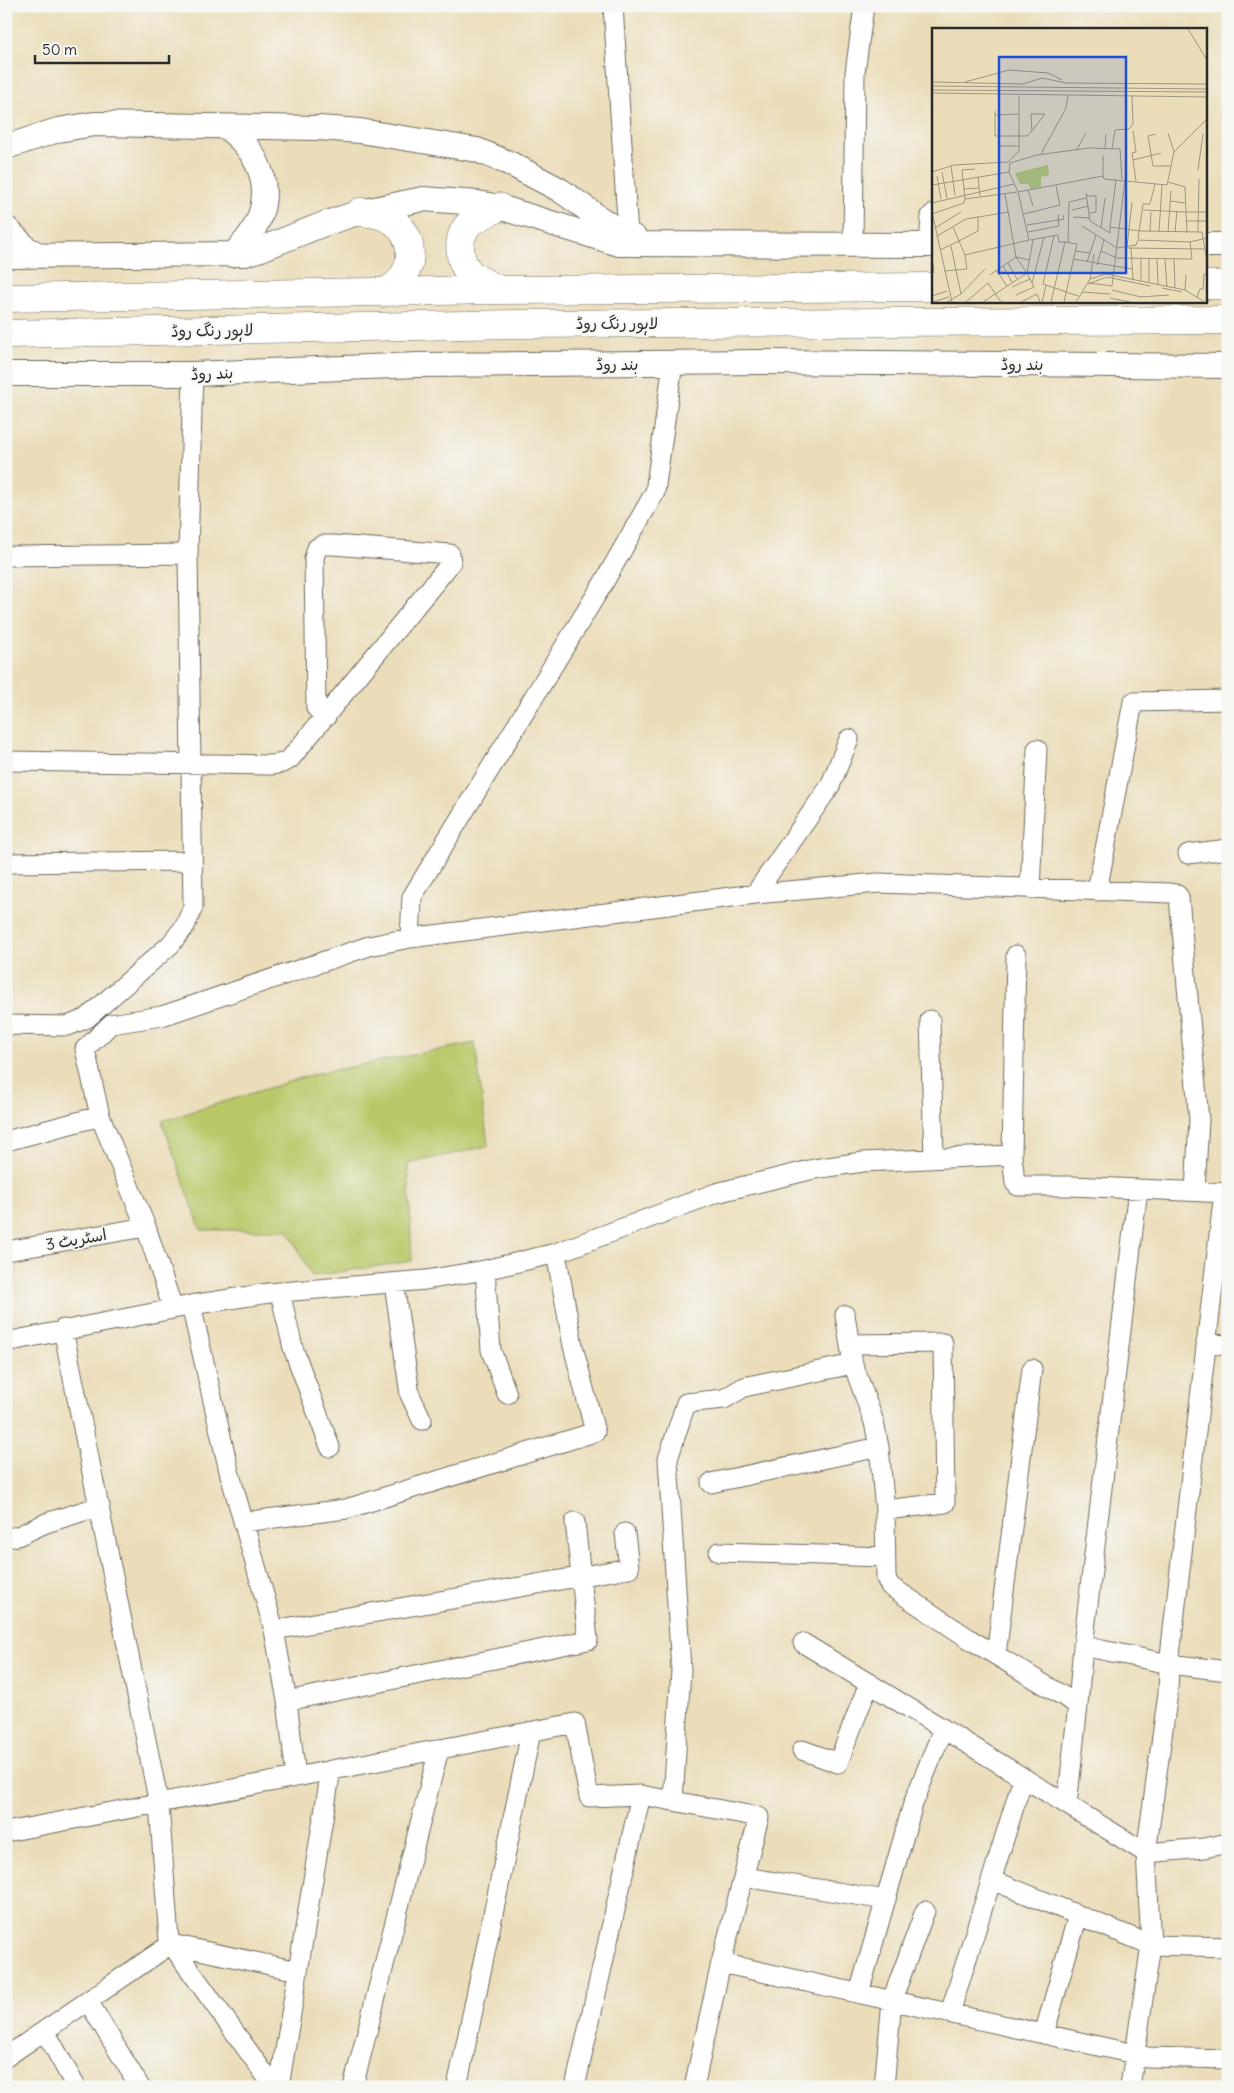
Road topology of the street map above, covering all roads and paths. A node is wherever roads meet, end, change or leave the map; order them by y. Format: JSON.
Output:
{"nodes":[{"id":1,"x":613,"y":6,"type":"edge"},
{"id":2,"x":864,"y":6,"type":"edge"},
{"id":3,"x":226,"y":127,"type":"junction"},
{"id":4,"x":8,"y":148,"type":"edge"},
{"id":5,"x":499,"y":207,"type":"junction"},
{"id":6,"x":360,"y":212,"type":"junction"},
{"id":7,"x":932,"y":215,"type":"edge"},
{"id":8,"x":6,"y":228,"type":"edge"},
{"id":9,"x":628,"y":234,"type":"junction"},
{"id":10,"x":1206,"y":245,"type":"edge"},
{"id":11,"x":1228,"y":245,"type":"edge"},
{"id":12,"x":652,"y":246,"type":"junction"},
{"id":13,"x":853,"y":246,"type":"junction"},
{"id":14,"x":931,"y":246,"type":"edge"},
{"id":15,"x":40,"y":255,"type":"junction"},
{"id":16,"x":232,"y":255,"type":"junction"},
{"id":17,"x":6,"y":256,"type":"edge"},
{"id":18,"x":1206,"y":285,"type":"edge"},
{"id":19,"x":1228,"y":285,"type":"edge"},
{"id":20,"x":932,"y":287,"type":"edge"},
{"id":21,"x":500,"y":290,"type":"junction"},
{"id":22,"x":383,"y":293,"type":"junction"},
{"id":23,"x":6,"y":298,"type":"edge"},
{"id":24,"x":1228,"y":320,"type":"edge"},
{"id":25,"x":6,"y":334,"type":"edge"},
{"id":26,"x":674,"y":363,"type":"junction"},
{"id":27,"x":1228,"y":366,"type":"edge"},
{"id":28,"x":6,"y":374,"type":"edge"},
{"id":29,"x":193,"y":374,"type":"junction"},
{"id":30,"x":188,"y":554,"type":"junction"},
{"id":31,"x":6,"y":556,"type":"edge"},
{"id":32,"x":1228,"y":700,"type":"edge"},
{"id":33,"x":326,"y":717,"type":"junction"},
{"id":34,"x":849,"y":740,"type":"dead end"},
{"id":35,"x":1037,"y":749,"type":"dead end"},
{"id":36,"x":6,"y":761,"type":"edge"},
{"id":37,"x":191,"y":765,"type":"junction"},
{"id":38,"x":1228,"y":849,"type":"edge"},
{"id":39,"x":1188,"y":854,"type":"dead end"},
{"id":40,"x":192,"y":861,"type":"junction"},
{"id":41,"x":6,"y":863,"type":"edge"},
{"id":42,"x":1030,"y":889,"type":"junction"},
{"id":43,"x":1097,"y":891,"type":"junction"},
{"id":44,"x":755,"y":894,"type":"junction"},
{"id":45,"x":410,"y":938,"type":"junction"},
{"id":46,"x":1016,"y":955,"type":"dead end"},
{"id":47,"x":930,"y":1020,"type":"dead end"},
{"id":48,"x":6,"y":1025,"type":"edge"},
{"id":49,"x":100,"y":1116,"type":"junction"},
{"id":50,"x":6,"y":1140,"type":"edge"},
{"id":51,"x":1012,"y":1155,"type":"junction"},
{"id":52,"x":934,"y":1158,"type":"junction"},
{"id":53,"x":1138,"y":1189,"type":"junction"},
{"id":54,"x":1195,"y":1191,"type":"junction"},
{"id":55,"x":1226,"y":1193,"type":"edge"},
{"id":56,"x":146,"y":1227,"type":"junction"},
{"id":57,"x":6,"y":1251,"type":"edge"},
{"id":58,"x":556,"y":1253,"type":"junction"},
{"id":59,"x":485,"y":1270,"type":"junction"},
{"id":60,"x":394,"y":1283,"type":"junction"},
{"id":61,"x":280,"y":1292,"type":"junction"},
{"id":62,"x":191,"y":1305,"type":"junction"},
{"id":63,"x":173,"y":1309,"type":"junction"},
{"id":64,"x":844,"y":1315,"type":"dead end"},
{"id":65,"x":63,"y":1330,"type":"junction"},
{"id":66,"x":6,"y":1342,"type":"edge"},
{"id":67,"x":1206,"y":1343,"type":"junction"},
{"id":68,"x":850,"y":1344,"type":"junction"},
{"id":69,"x":1228,"y":1346,"type":"edge"},
{"id":70,"x":853,"y":1364,"type":"junction"},
{"id":71,"x":1032,"y":1369,"type":"dead end"},
{"id":72,"x":508,"y":1394,"type":"dead end"},
{"id":73,"x":422,"y":1420,"type":"dead end"},
{"id":74,"x":330,"y":1447,"type":"dead end"},
{"id":75,"x":878,"y":1447,"type":"junction"},
{"id":76,"x":711,"y":1484,"type":"dead end"},
{"id":77,"x":100,"y":1506,"type":"junction"},
{"id":78,"x":885,"y":1510,"type":"junction"},
{"id":79,"x":243,"y":1522,"type":"junction"},
{"id":80,"x":575,"y":1522,"type":"dead end"},
{"id":81,"x":625,"y":1533,"type":"dead end"},
{"id":82,"x":6,"y":1538,"type":"edge"},
{"id":83,"x":719,"y":1552,"type":"dead end"},
{"id":84,"x":885,"y":1557,"type":"junction"},
{"id":85,"x":581,"y":1576,"type":"junction"},
{"id":86,"x":274,"y":1630,"type":"junction"},
{"id":87,"x":803,"y":1643,"type":"dead end"},
{"id":88,"x":1083,"y":1646,"type":"junction"},
{"id":89,"x":996,"y":1655,"type":"junction"},
{"id":90,"x":1169,"y":1664,"type":"junction"},
{"id":91,"x":1228,"y":1671,"type":"edge"},
{"id":92,"x":869,"y":1683,"type":"junction"},
{"id":93,"x":287,"y":1701,"type":"junction"},
{"id":94,"x":1078,"y":1705,"type":"junction"},
{"id":95,"x":943,"y":1729,"type":"junction"},
{"id":96,"x":531,"y":1732,"type":"junction"},
{"id":97,"x":439,"y":1749,"type":"junction"},
{"id":98,"x":802,"y":1750,"type":"dead end"},
{"id":99,"x":331,"y":1770,"type":"junction"},
{"id":100,"x":296,"y":1777,"type":"junction"},
{"id":101,"x":1024,"y":1778,"type":"junction"},
{"id":102,"x":640,"y":1795,"type":"junction"},
{"id":103,"x":673,"y":1801,"type":"junction"},
{"id":104,"x":159,"y":1804,"type":"junction"},
{"id":105,"x":1067,"y":1805,"type":"junction"},
{"id":106,"x":6,"y":1832,"type":"edge"},
{"id":107,"x":1228,"y":1843,"type":"edge"},
{"id":108,"x":1204,"y":1848,"type":"junction"},
{"id":109,"x":1228,"y":1849,"type":"edge"},
{"id":110,"x":1146,"y":1853,"type":"junction"},
{"id":111,"x":744,"y":1877,"type":"junction"},
{"id":112,"x":992,"y":1880,"type":"junction"},
{"id":113,"x":886,"y":1900,"type":"junction"},
{"id":114,"x":925,"y":1911,"type":"dead end"},
{"id":115,"x":1078,"y":1915,"type":"junction"},
{"id":116,"x":171,"y":1944,"type":"junction"},
{"id":117,"x":1152,"y":1945,"type":"junction"},
{"id":118,"x":1228,"y":1947,"type":"edge"},
{"id":119,"x":721,"y":1963,"type":"junction"},
{"id":120,"x":298,"y":1971,"type":"junction"},
{"id":121,"x":859,"y":1993,"type":"junction"},
{"id":122,"x":892,"y":2000,"type":"junction"},
{"id":123,"x":88,"y":2001,"type":"junction"},
{"id":124,"x":950,"y":2013,"type":"junction"},
{"id":125,"x":45,"y":2031,"type":"junction"},
{"id":126,"x":1044,"y":2034,"type":"junction"},
{"id":127,"x":1134,"y":2054,"type":"junction"},
{"id":128,"x":6,"y":2057,"type":"edge"},
{"id":129,"x":1228,"y":2059,"type":"edge"},
{"id":130,"x":76,"y":2087,"type":"edge"},
{"id":131,"x":140,"y":2087,"type":"edge"},
{"id":132,"x":274,"y":2087,"type":"edge"},
{"id":133,"x":279,"y":2087,"type":"edge"},
{"id":134,"x":353,"y":2087,"type":"edge"},
{"id":135,"x":457,"y":2087,"type":"edge"},
{"id":136,"x":575,"y":2087,"type":"edge"},
{"id":137,"x":694,"y":2087,"type":"edge"},
{"id":138,"x":884,"y":2087,"type":"edge"},
{"id":139,"x":1130,"y":2087,"type":"edge"}],
"edges":[{"from":1,"to":9,"type":"street"},
{"from":2,"to":13,"type":"street"},
{"from":3,"to":4,"type":"main road"},
{"from":3,"to":9,"type":"main road"},
{"from":3,"to":16,"type":"main road"},
{"from":5,"to":6,"type":"main road"},
{"from":5,"to":12,"type":"main road"},
{"from":5,"to":21,"type":"highway"},
{"from":6,"to":16,"type":"main road"},
{"from":6,"to":22,"type":"highway"},
{"from":7,"to":14,"type":"street"},
{"from":8,"to":15,"type":"main road"},
{"from":9,"to":12,"type":"main road"},
{"from":10,"to":11,"type":"main road"},
{"from":12,"to":13,"type":"main road"},
{"from":13,"to":14,"type":"main road"},
{"from":15,"to":16,"type":"main road"},
{"from":15,"to":17,"type":"main road"},
{"from":18,"to":19,"type":"highway"},
{"from":20,"to":21,"type":"highway","name":"لاہور رنگ روڈ"},
{"from":21,"to":22,"type":"highway","name":"لاہور رنگ روڈ"},
{"from":22,"to":23,"type":"highway","name":"لاہور رنگ روڈ"},
{"from":24,"to":25,"type":"highway","name":"لاہور رنگ روڈ"},
{"from":26,"to":27,"type":"main road","name":"بند روڈ"},
{"from":26,"to":29,"type":"main road","name":"بند روڈ"},
{"from":26,"to":45,"type":"street"},
{"from":28,"to":29,"type":"main road","name":"بند روڈ"},
{"from":29,"to":30,"type":"street"},
{"from":30,"to":31,"type":"street"},
{"from":30,"to":37,"type":"street"},
{"from":32,"to":43,"type":"street"},
{"from":33,"to":33,"type":"street"},
{"from":33,"to":37,"type":"street"},
{"from":34,"to":44,"type":"street"},
{"from":35,"to":42,"type":"street"},
{"from":36,"to":37,"type":"street"},
{"from":37,"to":40,"type":"street"},
{"from":38,"to":39,"type":"street"},
{"from":40,"to":41,"type":"street"},
{"from":40,"to":48,"type":"street"},
{"from":42,"to":43,"type":"street"},
{"from":42,"to":44,"type":"street"},
{"from":43,"to":54,"type":"street"},
{"from":44,"to":45,"type":"street"},
{"from":45,"to":49,"type":"street"},
{"from":46,"to":51,"type":"street"},
{"from":47,"to":52,"type":"street"},
{"from":49,"to":50,"type":"street"},
{"from":49,"to":56,"type":"street"},
{"from":51,"to":52,"type":"street"},
{"from":51,"to":53,"type":"street"},
{"from":52,"to":58,"type":"street"},
{"from":53,"to":54,"type":"street"},
{"from":53,"to":88,"type":"street"},
{"from":54,"to":55,"type":"street"},
{"from":55,"to":67,"type":"street"},
{"from":56,"to":57,"type":"street","name":"اسٹریٹ 3"},
{"from":56,"to":63,"type":"street"},
{"from":58,"to":59,"type":"street"},
{"from":58,"to":79,"type":"street"},
{"from":59,"to":60,"type":"street"},
{"from":59,"to":72,"type":"street"},
{"from":60,"to":61,"type":"street"},
{"from":60,"to":73,"type":"street"},
{"from":61,"to":62,"type":"street"},
{"from":61,"to":74,"type":"street"},
{"from":62,"to":63,"type":"street"},
{"from":62,"to":79,"type":"street"},
{"from":63,"to":65,"type":"street"},
{"from":64,"to":68,"type":"street"},
{"from":65,"to":66,"type":"street"},
{"from":65,"to":77,"type":"street"},
{"from":67,"to":69,"type":"street"},
{"from":67,"to":90,"type":"street"},
{"from":68,"to":70,"type":"street"},
{"from":68,"to":78,"type":"street"},
{"from":70,"to":75,"type":"street"},
{"from":70,"to":103,"type":"street"},
{"from":71,"to":89,"type":"street"},
{"from":75,"to":76,"type":"street"},
{"from":75,"to":78,"type":"street"},
{"from":77,"to":82,"type":"street"},
{"from":77,"to":104,"type":"street"},
{"from":78,"to":84,"type":"street"},
{"from":79,"to":86,"type":"street"},
{"from":80,"to":85,"type":"street"},
{"from":81,"to":85,"type":"street"},
{"from":83,"to":84,"type":"street"},
{"from":84,"to":89,"type":"street"},
{"from":85,"to":86,"type":"street"},
{"from":85,"to":93,"type":"street"},
{"from":86,"to":93,"type":"street"},
{"from":87,"to":92,"type":"street"},
{"from":88,"to":90,"type":"street"},
{"from":88,"to":94,"type":"street"},
{"from":89,"to":94,"type":"street"},
{"from":90,"to":91,"type":"street"},
{"from":90,"to":110,"type":"street"},
{"from":92,"to":95,"type":"street"},
{"from":92,"to":98,"type":"street"},
{"from":93,"to":100,"type":"street"},
{"from":94,"to":105,"type":"street"},
{"from":95,"to":101,"type":"street"},
{"from":95,"to":113,"type":"street"},
{"from":96,"to":97,"type":"street"},
{"from":96,"to":102,"type":"street"},
{"from":96,"to":135,"type":"street"},
{"from":97,"to":99,"type":"street"},
{"from":97,"to":134,"type":"street"},
{"from":99,"to":100,"type":"street"},
{"from":99,"to":120,"type":"street"},
{"from":100,"to":104,"type":"street"},
{"from":101,"to":105,"type":"street"},
{"from":101,"to":112,"type":"street"},
{"from":102,"to":103,"type":"street"},
{"from":102,"to":136,"type":"street"},
{"from":103,"to":111,"type":"street"},
{"from":104,"to":106,"type":"street"},
{"from":104,"to":116,"type":"street"},
{"from":105,"to":110,"type":"street"},
{"from":107,"to":108,"type":"street"},
{"from":108,"to":109,"type":"street"},
{"from":108,"to":110,"type":"street"},
{"from":110,"to":117,"type":"street"},
{"from":111,"to":113,"type":"street"},
{"from":111,"to":119,"type":"street"},
{"from":112,"to":115,"type":"street"},
{"from":112,"to":124,"type":"street"},
{"from":113,"to":121,"type":"street"},
{"from":114,"to":122,"type":"street"},
{"from":115,"to":117,"type":"street"},
{"from":115,"to":126,"type":"street"},
{"from":116,"to":120,"type":"street"},
{"from":116,"to":123,"type":"street"},
{"from":116,"to":132,"type":"street"},
{"from":117,"to":118,"type":"street"},
{"from":117,"to":127,"type":"street"},
{"from":119,"to":121,"type":"street"},
{"from":119,"to":137,"type":"street"},
{"from":120,"to":133,"type":"street"},
{"from":121,"to":122,"type":"street"},
{"from":122,"to":124,"type":"street"},
{"from":122,"to":138,"type":"street"},
{"from":123,"to":125,"type":"street"},
{"from":123,"to":131,"type":"street"},
{"from":124,"to":126,"type":"street"},
{"from":125,"to":128,"type":"street"},
{"from":125,"to":130,"type":"street"},
{"from":126,"to":127,"type":"street"},
{"from":127,"to":129,"type":"street"},
{"from":127,"to":139,"type":"street"}]}
